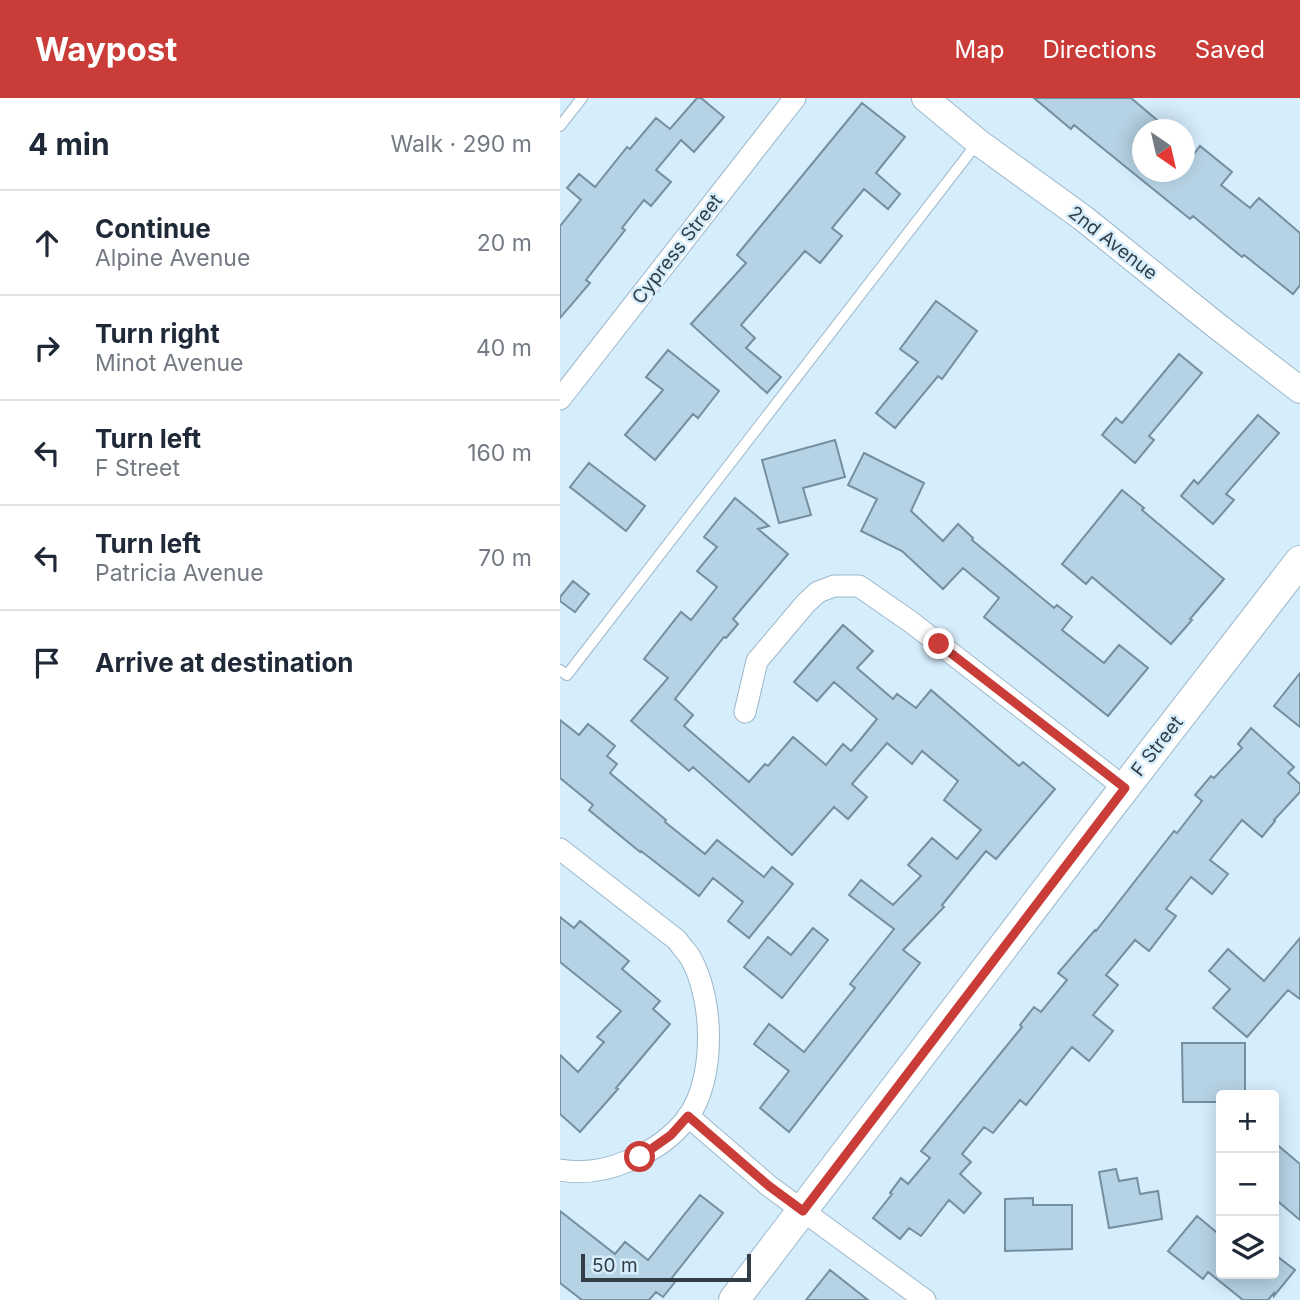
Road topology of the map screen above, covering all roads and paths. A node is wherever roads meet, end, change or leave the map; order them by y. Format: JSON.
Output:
{"nodes":[{"id":1,"x":582,"y":98,"type":"edge"},
{"id":2,"x":795,"y":98,"type":"edge"},
{"id":3,"x":925,"y":98,"type":"edge"},
{"id":4,"x":560,"y":126,"type":"edge"},
{"id":5,"x":978,"y":142,"type":"junction"},
{"id":6,"x":1300,"y":390,"type":"edge"},
{"id":7,"x":560,"y":399,"type":"edge"},
{"id":8,"x":1300,"y":561,"type":"edge"},
{"id":9,"x":560,"y":670,"type":"edge"},
{"id":10,"x":745,"y":712,"type":"dead end"},
{"id":11,"x":1125,"y":788,"type":"junction"},
{"id":12,"x":560,"y":849,"type":"edge"},
{"id":13,"x":688,"y":1116,"type":"junction"},
{"id":14,"x":560,"y":1170,"type":"edge"},
{"id":15,"x":803,"y":1211,"type":"junction"},
{"id":16,"x":734,"y":1300,"type":"edge"},
{"id":17,"x":925,"y":1300,"type":"edge"}],
"edges":[{"from":1,"to":4,"type":"lane"},
{"from":2,"to":7,"type":"street","name":"Cypress Street"},
{"from":3,"to":5,"type":"street","name":"2nd Avenue"},
{"from":5,"to":6,"type":"street","name":"2nd Avenue"},
{"from":5,"to":9,"type":"lane"},
{"from":8,"to":11,"type":"main road","name":"F Street"},
{"from":10,"to":11,"type":"street"},
{"from":11,"to":15,"type":"main road","name":"F Street"},
{"from":12,"to":13,"type":"street"},
{"from":13,"to":14,"type":"street"},
{"from":13,"to":15,"type":"street"},
{"from":15,"to":16,"type":"main road","name":"F Street"},
{"from":15,"to":17,"type":"street"}]}
